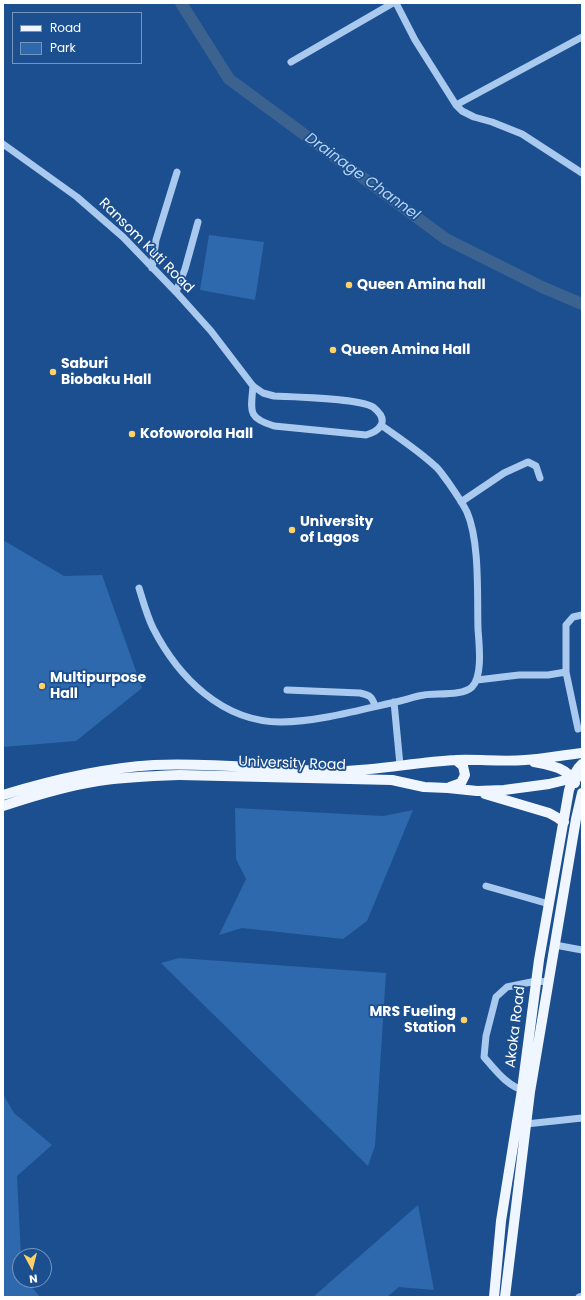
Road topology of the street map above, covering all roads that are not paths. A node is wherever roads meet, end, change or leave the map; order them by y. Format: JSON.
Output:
{"nodes":[{"id":1,"x":395,"y":3,"type":"edge"},
{"id":2,"x":582,"y":37,"type":"edge"},
{"id":3,"x":291,"y":62,"type":"dead end"},
{"id":4,"x":456,"y":105,"type":"junction"},
{"id":5,"x":3,"y":144,"type":"edge"},
{"id":6,"x":177,"y":172,"type":"dead end"},
{"id":7,"x":582,"y":173,"type":"edge"},
{"id":8,"x":198,"y":222,"type":"dead end"},
{"id":9,"x":152,"y":268,"type":"junction"},
{"id":10,"x":176,"y":292,"type":"junction"},
{"id":11,"x":253,"y":386,"type":"junction"},
{"id":12,"x":381,"y":425,"type":"junction"},
{"id":13,"x":540,"y":478,"type":"dead end"},
{"id":14,"x":461,"y":502,"type":"junction"},
{"id":15,"x":139,"y":588,"type":"dead end"},
{"id":16,"x":582,"y":615,"type":"edge"},
{"id":17,"x":566,"y":672,"type":"junction"},
{"id":18,"x":477,"y":680,"type":"junction"},
{"id":19,"x":287,"y":690,"type":"dead end"},
{"id":20,"x":394,"y":702,"type":"junction"},
{"id":21,"x":375,"y":706,"type":"junction"},
{"id":22,"x":578,"y":729,"type":"dead end"},
{"id":23,"x":582,"y":752,"type":"edge"},
{"id":24,"x":456,"y":760,"type":"junction"},
{"id":25,"x":525,"y":760,"type":"junction"},
{"id":26,"x":582,"y":764,"type":"edge"},
{"id":27,"x":400,"y":765,"type":"junction"},
{"id":28,"x":577,"y":777,"type":"edge"},
{"id":29,"x":448,"y":788,"type":"junction"},
{"id":30,"x":477,"y":791,"type":"junction"},
{"id":31,"x":3,"y":796,"type":"edge"},
{"id":32,"x":581,"y":796,"type":"edge"},
{"id":33,"x":3,"y":806,"type":"edge"},
{"id":34,"x":579,"y":819,"type":"edge"},
{"id":35,"x":564,"y":822,"type":"junction"},
{"id":36,"x":486,"y":886,"type":"dead end"},
{"id":37,"x":549,"y":904,"type":"junction"},
{"id":38,"x":555,"y":945,"type":"junction"},
{"id":39,"x":582,"y":950,"type":"edge"},
{"id":40,"x":536,"y":981,"type":"junction"},
{"id":41,"x":549,"y":982,"type":"junction"},
{"id":42,"x":526,"y":1091,"type":"junction"},
{"id":43,"x":582,"y":1118,"type":"edge"},
{"id":44,"x":526,"y":1124,"type":"junction"},
{"id":45,"x":582,"y":1296,"type":"edge"},
{"id":46,"x":494,"y":1297,"type":"edge"},
{"id":47,"x":505,"y":1297,"type":"edge"},
{"id":48,"x":579,"y":1297,"type":"edge"}],
"edges":[{"from":1,"to":3,"type":"street"},
{"from":1,"to":4,"type":"street"},
{"from":2,"to":4,"type":"street"},
{"from":4,"to":7,"type":"street"},
{"from":5,"to":9,"type":"street","name":"Ransom Kuti Road"},
{"from":6,"to":9,"type":"street"},
{"from":8,"to":10,"type":"street"},
{"from":9,"to":10,"type":"street","name":"Ransom Kuti Road"},
{"from":10,"to":11,"type":"street","name":"Ransom Kuti Road"},
{"from":11,"to":12,"type":"street"},
{"from":11,"to":12,"type":"street"},
{"from":12,"to":14,"type":"street"},
{"from":13,"to":14,"type":"street"},
{"from":14,"to":18,"type":"street"},
{"from":15,"to":21,"type":"street"},
{"from":16,"to":17,"type":"street"},
{"from":17,"to":18,"type":"street"},
{"from":17,"to":22,"type":"street"},
{"from":18,"to":20,"type":"street"},
{"from":19,"to":21,"type":"street"},
{"from":20,"to":21,"type":"street"},
{"from":20,"to":27,"type":"street"},
{"from":23,"to":25,"type":"main road","name":"University Road"},
{"from":24,"to":25,"type":"main road","name":"University Road"},
{"from":24,"to":27,"type":"main road","name":"University Road"},
{"from":24,"to":29,"type":"main road"},
{"from":25,"to":28,"type":"main road"},
{"from":26,"to":28,"type":"main road","name":"Akoka Road"},
{"from":27,"to":31,"type":"main road","name":"University Road"},
{"from":28,"to":30,"type":"main road","name":"University Road"},
{"from":28,"to":32,"type":"main road"},
{"from":28,"to":35,"type":"main road","name":"Akoka Road"},
{"from":29,"to":30,"type":"main road","name":"University Road"},
{"from":29,"to":33,"type":"main road","name":"University Road"},
{"from":30,"to":35,"type":"main road"},
{"from":32,"to":34,"type":"main road"},
{"from":34,"to":38,"type":"main road"},
{"from":35,"to":37,"type":"main road","name":"Akoka Road"},
{"from":36,"to":37,"type":"street"},
{"from":37,"to":40,"type":"main road","name":"Akoka Road"},
{"from":38,"to":39,"type":"street"},
{"from":38,"to":41,"type":"main road"},
{"from":40,"to":41,"type":"street"},
{"from":40,"to":42,"type":"main road","name":"Akoka Road"},
{"from":40,"to":42,"type":"street"},
{"from":41,"to":42,"type":"main road"},
{"from":42,"to":44,"type":"main road"},
{"from":42,"to":46,"type":"main road","name":"Akoka Road"},
{"from":43,"to":44,"type":"street"},
{"from":44,"to":47,"type":"main road"},
{"from":45,"to":48,"type":"street"}]}
